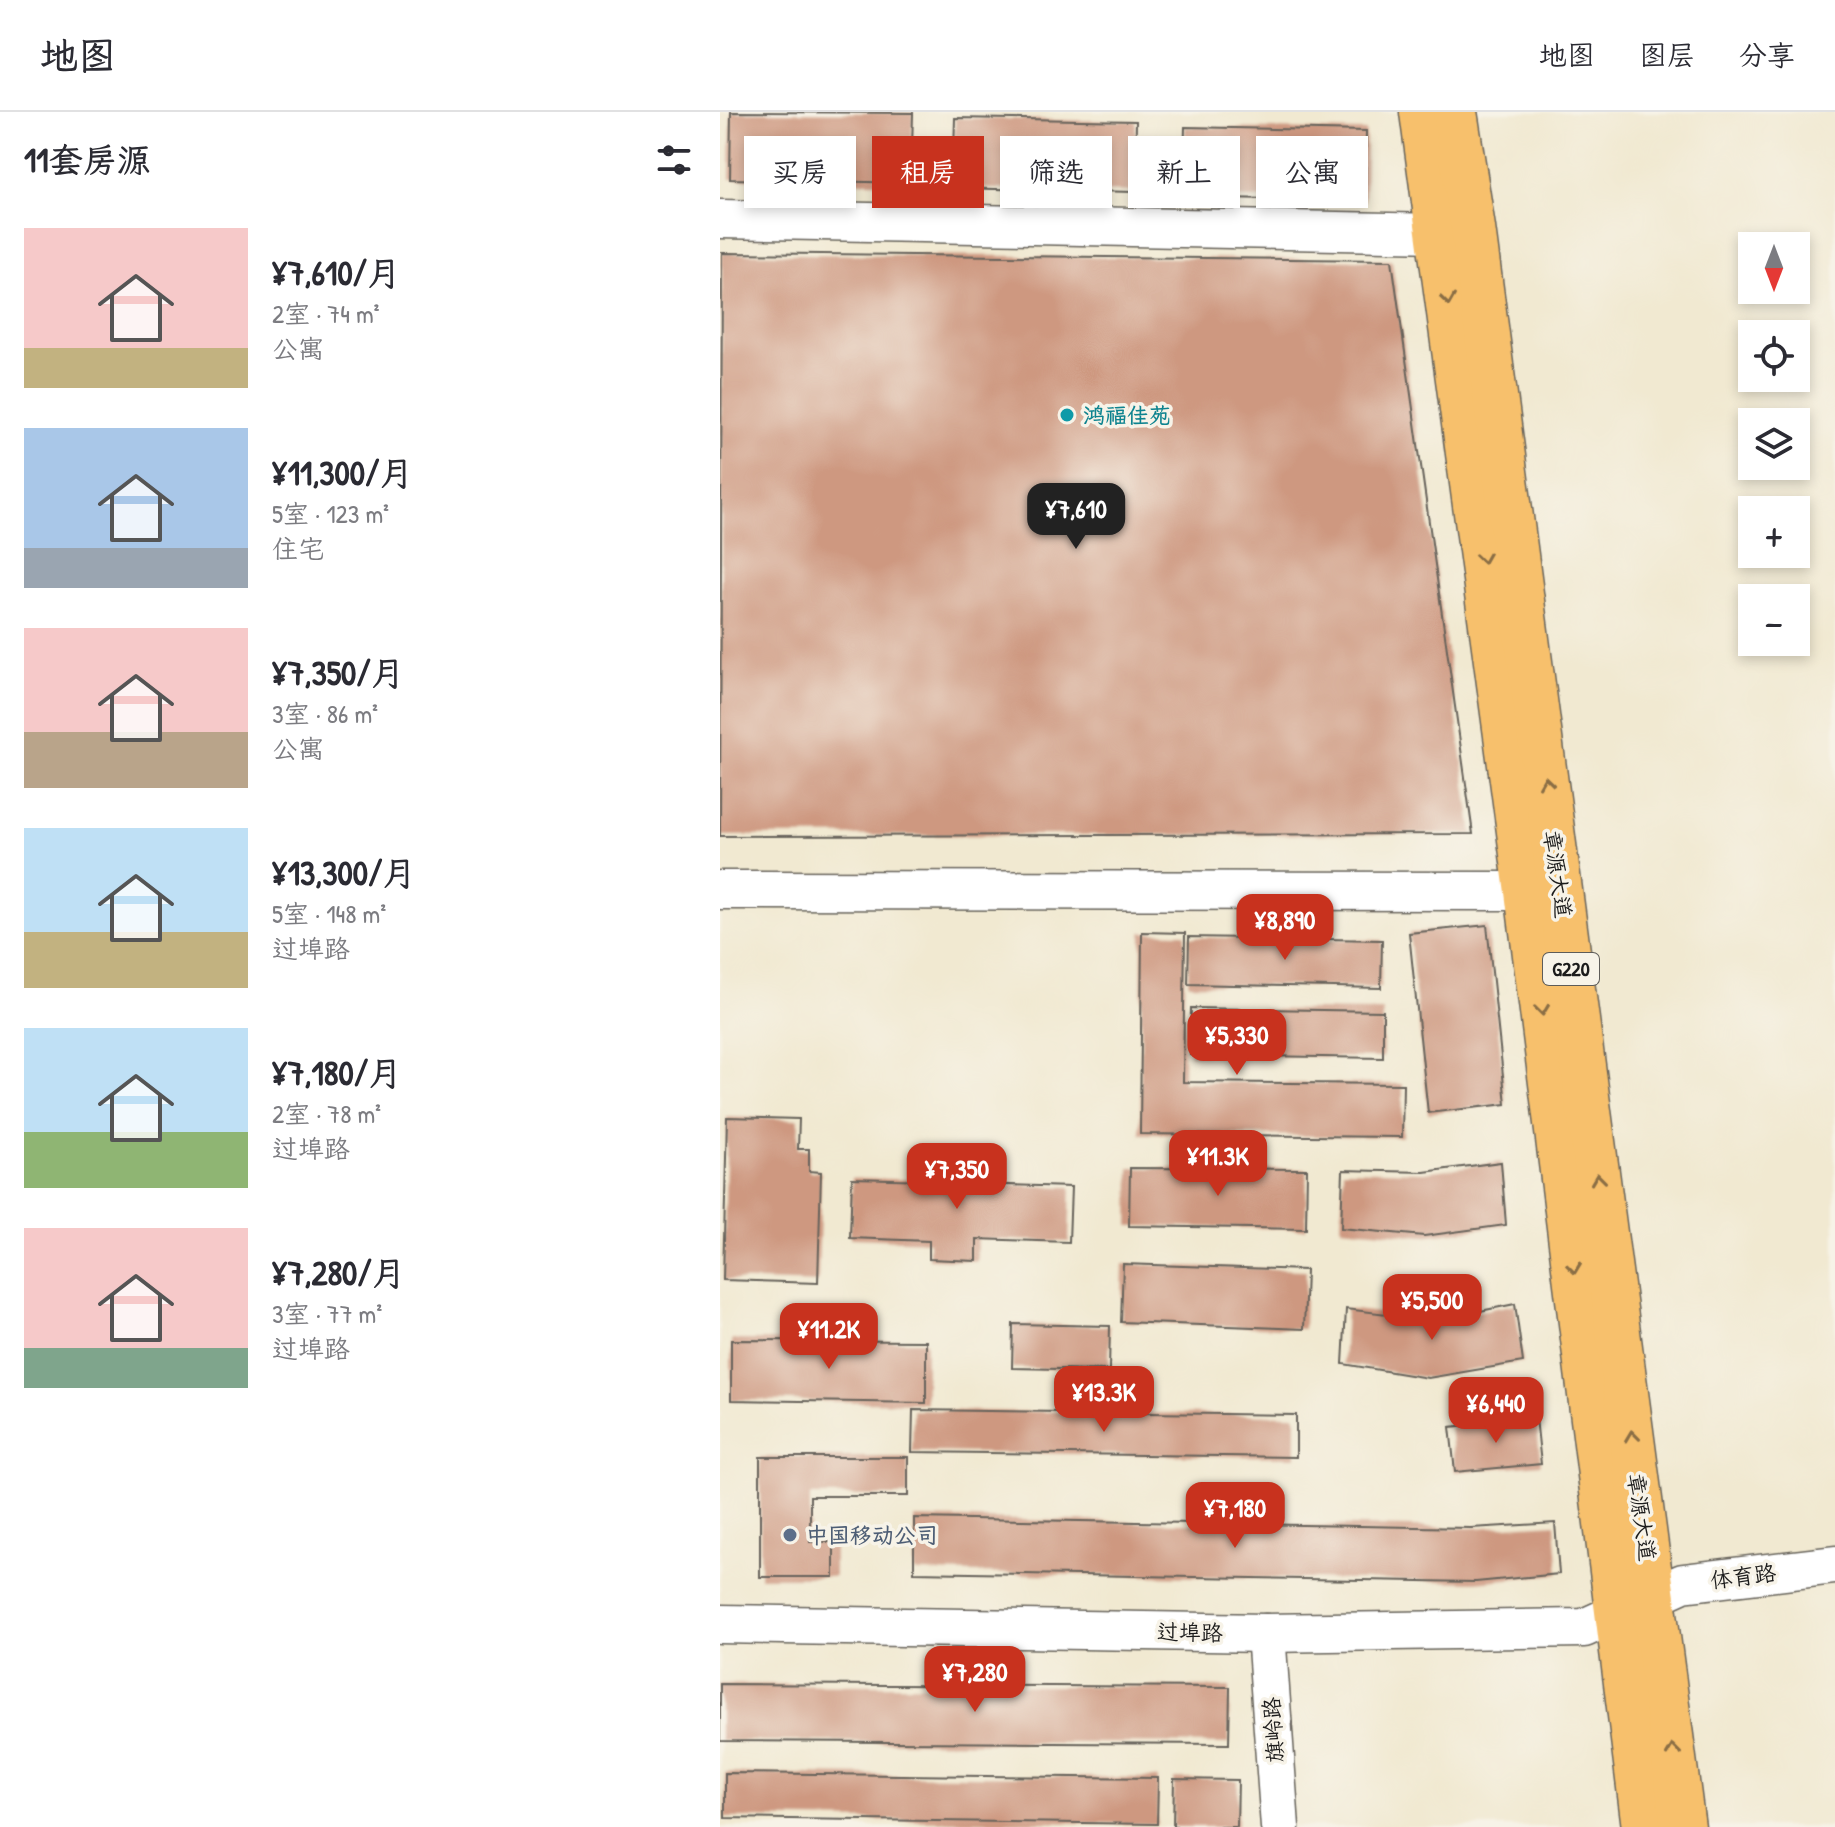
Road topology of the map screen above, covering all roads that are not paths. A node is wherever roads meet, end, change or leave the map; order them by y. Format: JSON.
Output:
{"nodes":[{"id":1,"x":1422,"y":112,"type":"edge"},
{"id":2,"x":1455,"y":112,"type":"edge"},
{"id":3,"x":720,"y":219,"type":"edge"},
{"id":4,"x":1456,"y":230,"type":"junction"},
{"id":5,"x":1543,"y":888,"type":"junction"},
{"id":6,"x":720,"y":890,"type":"edge"},
{"id":7,"x":1835,"y":1565,"type":"edge"},
{"id":8,"x":1635,"y":1604,"type":"junction"},
{"id":9,"x":720,"y":1624,"type":"edge"},
{"id":10,"x":1266,"y":1633,"type":"junction"},
{"id":11,"x":1280,"y":1827,"type":"edge"},
{"id":12,"x":1644,"y":1827,"type":"edge"},
{"id":13,"x":1683,"y":1827,"type":"edge"}],
"edges":[{"from":1,"to":4,"type":"main road","name":"章源大道","number":"G220"},
{"from":2,"to":4,"type":"main road","name":"章源大道","number":"G220"},
{"from":3,"to":4,"type":"street"},
{"from":4,"to":5,"type":"main road","name":"章源大道","number":"G220"},
{"from":5,"to":6,"type":"street"},
{"from":5,"to":8,"type":"main road","name":"章源大道","number":"G220"},
{"from":7,"to":8,"type":"street","name":"体育路"},
{"from":8,"to":10,"type":"street","name":"过埠路"},
{"from":8,"to":12,"type":"main road","name":"章源大道","number":"G220"},
{"from":13,"to":8,"type":"main road","name":"章源大道","number":"G220","one_way":true},
{"from":9,"to":10,"type":"street","name":"过埠路"},
{"from":10,"to":11,"type":"street","name":"旗岭路"}]}
